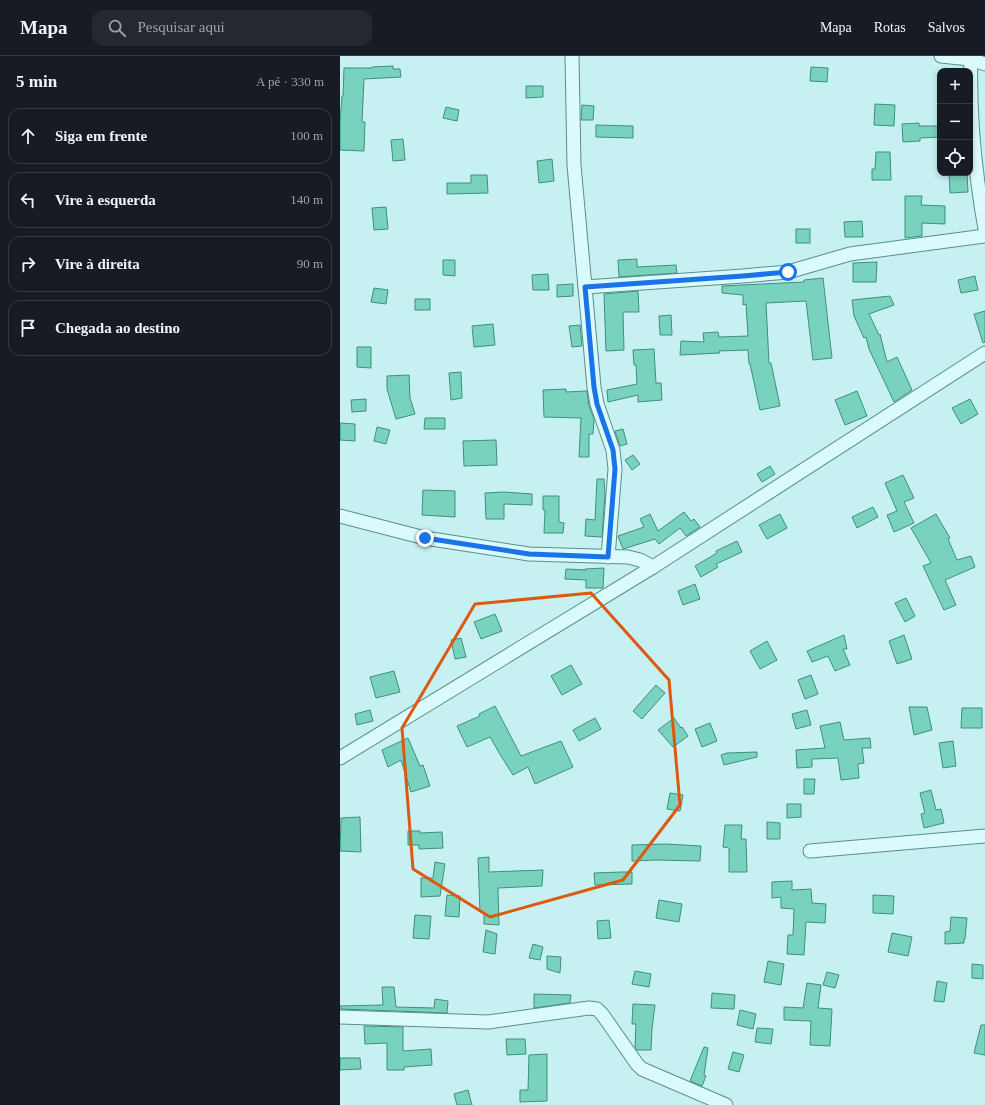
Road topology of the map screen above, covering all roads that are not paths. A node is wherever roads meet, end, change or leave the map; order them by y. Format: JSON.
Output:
{"nodes":[{"id":1,"x":572,"y":56,"type":"edge"},
{"id":2,"x":941,"y":56,"type":"edge"},
{"id":3,"x":971,"y":58,"type":"edge"},
{"id":4,"x":985,"y":64,"type":"edge"},
{"id":5,"x":985,"y":229,"type":"edge"},
{"id":6,"x":985,"y":236,"type":"edge"},
{"id":7,"x":585,"y":287,"type":"junction"},
{"id":8,"x":985,"y":353,"type":"edge"},
{"id":9,"x":340,"y":516,"type":"edge"},
{"id":10,"x":608,"y":557,"type":"junction"},
{"id":11,"x":653,"y":567,"type":"junction"},
{"id":12,"x":340,"y":758,"type":"edge"},
{"id":13,"x":985,"y":836,"type":"edge"},
{"id":14,"x":810,"y":851,"type":"dead end"},
{"id":15,"x":340,"y":1017,"type":"edge"},
{"id":16,"x":726,"y":1105,"type":"edge"}],
"edges":[{"from":1,"to":7,"type":"street"},
{"from":2,"to":3,"type":"street"},
{"from":3,"to":4,"type":"street"},
{"from":3,"to":5,"type":"street"},
{"from":6,"to":7,"type":"street"},
{"from":7,"to":10,"type":"street"},
{"from":8,"to":11,"type":"street"},
{"from":9,"to":10,"type":"street"},
{"from":10,"to":11,"type":"street"},
{"from":11,"to":12,"type":"street"},
{"from":13,"to":14,"type":"street"},
{"from":15,"to":16,"type":"street"}]}
